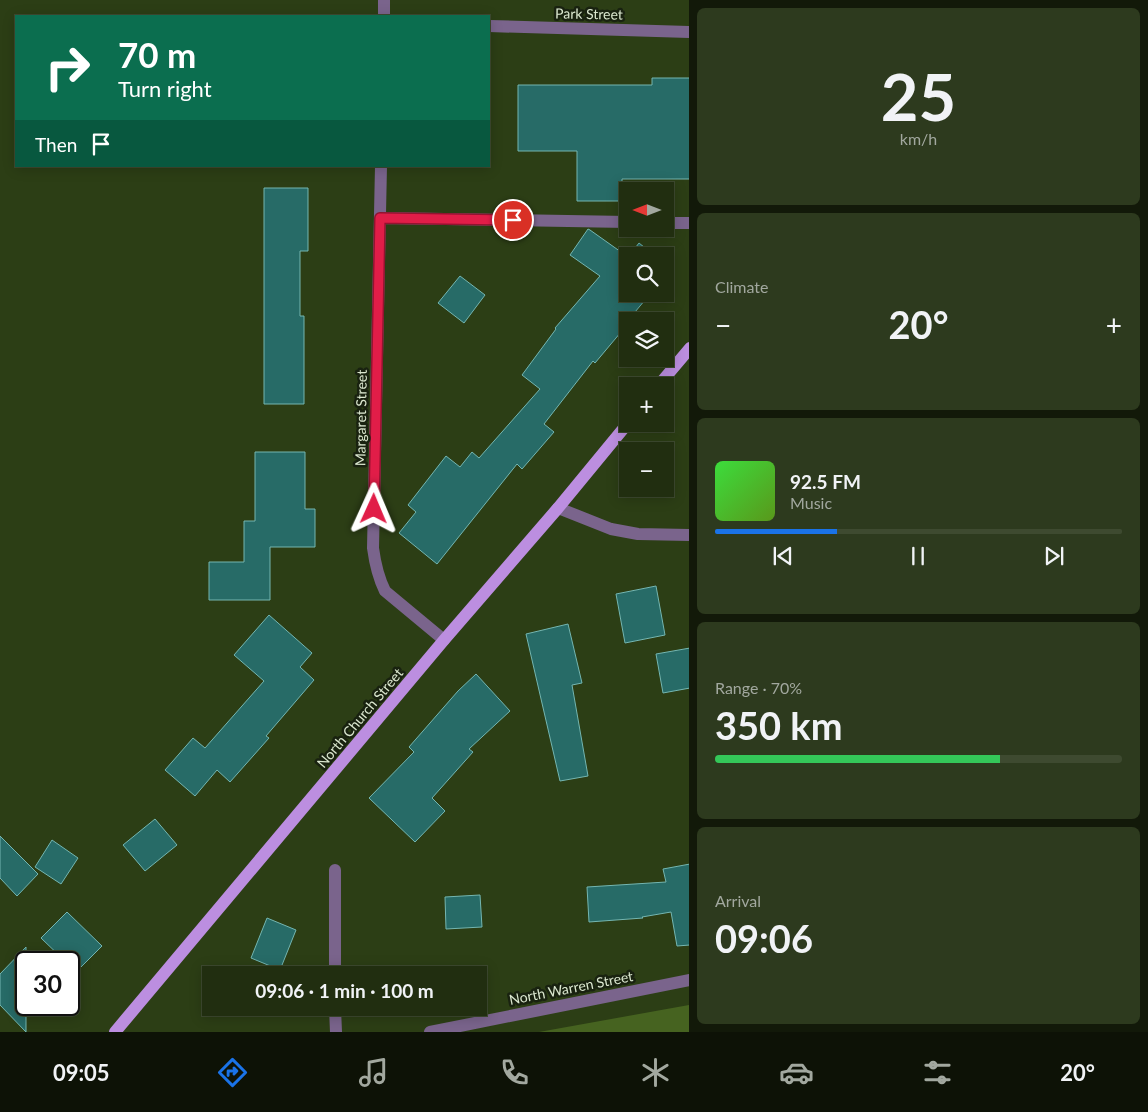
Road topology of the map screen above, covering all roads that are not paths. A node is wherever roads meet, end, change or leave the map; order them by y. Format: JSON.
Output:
{"nodes":[{"id":1,"x":384,"y":0,"type":"edge"},
{"id":2,"x":384,"y":15,"type":"edge"},
{"id":3,"x":490,"y":26,"type":"edge"},
{"id":4,"x":689,"y":32,"type":"edge"},
{"id":5,"x":381,"y":167,"type":"edge"},
{"id":6,"x":380,"y":218,"type":"junction"},
{"id":7,"x":619,"y":222,"type":"edge"},
{"id":8,"x":674,"y":223,"type":"edge"},
{"id":9,"x":689,"y":223,"type":"edge"},
{"id":10,"x":689,"y":348,"type":"edge"},
{"id":11,"x":665,"y":377,"type":"edge"},
{"id":12,"x":621,"y":432,"type":"edge"},
{"id":13,"x":558,"y":508,"type":"junction"},
{"id":14,"x":689,"y":535,"type":"edge"},
{"id":15,"x":444,"y":640,"type":"junction"},
{"id":16,"x":335,"y":870,"type":"dead end"},
{"id":17,"x":335,"y":966,"type":"edge"},
{"id":18,"x":689,"y":980,"type":"edge"},
{"id":19,"x":335,"y":1016,"type":"edge"},
{"id":20,"x":115,"y":1032,"type":"edge"},
{"id":21,"x":336,"y":1032,"type":"edge"},
{"id":22,"x":430,"y":1032,"type":"edge"}],
"edges":[{"from":1,"to":2,"type":"street"},
{"from":3,"to":4,"type":"street","name":"Park Street"},
{"from":5,"to":6,"type":"street","name":"Margaret Street"},
{"from":6,"to":7,"type":"street"},
{"from":6,"to":15,"type":"street","name":"Margaret Street"},
{"from":8,"to":9,"type":"street"},
{"from":10,"to":11,"type":"main road"},
{"from":12,"to":13,"type":"main road","name":"North Church Street"},
{"from":13,"to":14,"type":"street"},
{"from":13,"to":15,"type":"main road","name":"North Church Street"},
{"from":15,"to":20,"type":"main road","name":"North Church Street"},
{"from":16,"to":17,"type":"street"},
{"from":18,"to":22,"type":"street","name":"North Warren Street"},
{"from":19,"to":21,"type":"street"}]}
